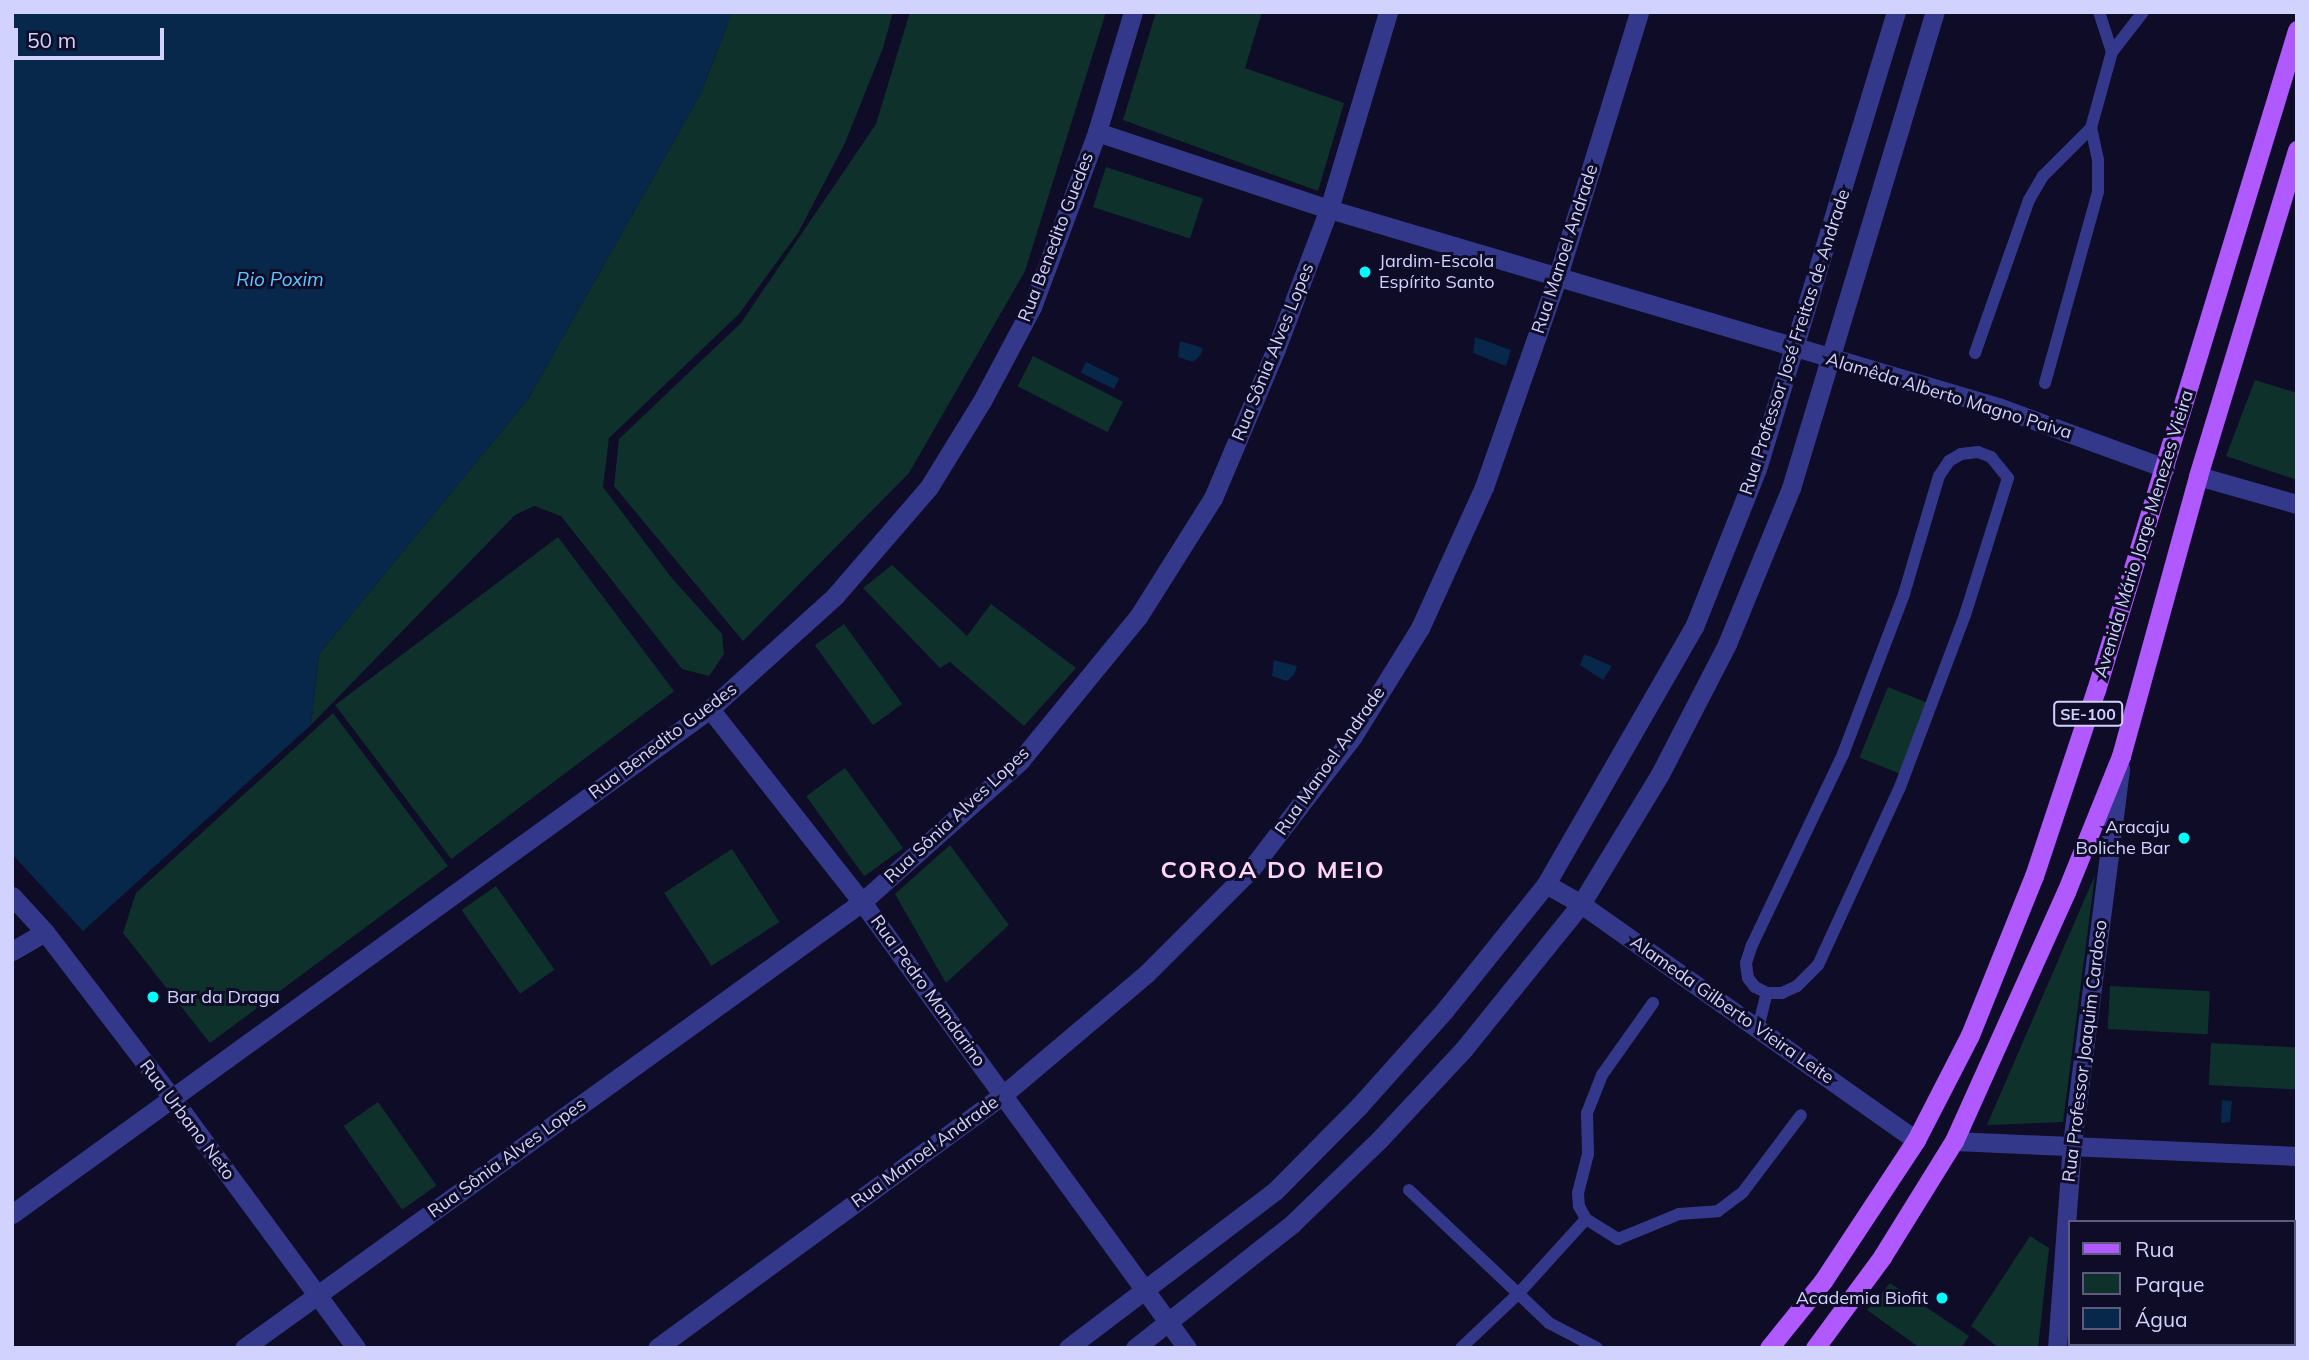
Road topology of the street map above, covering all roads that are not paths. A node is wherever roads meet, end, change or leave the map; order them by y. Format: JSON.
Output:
{"nodes":[{"id":1,"x":1133,"y":12,"type":"edge"},
{"id":2,"x":1388,"y":12,"type":"edge"},
{"id":3,"x":1639,"y":12,"type":"edge"},
{"id":4,"x":1896,"y":12,"type":"edge"},
{"id":5,"x":1935,"y":12,"type":"edge"},
{"id":6,"x":2099,"y":12,"type":"edge"},
{"id":7,"x":2143,"y":12,"type":"edge"},
{"id":8,"x":2297,"y":30,"type":"edge"},
{"id":9,"x":2112,"y":52,"type":"junction"},
{"id":10,"x":2290,"y":80,"type":"edge"},
{"id":11,"x":2091,"y":128,"type":"junction"},
{"id":12,"x":1097,"y":132,"type":"junction"},
{"id":13,"x":2297,"y":150,"type":"edge"},
{"id":14,"x":1329,"y":209,"type":"junction"},
{"id":15,"x":1558,"y":279,"type":"junction"},
{"id":16,"x":2222,"y":281,"type":"junction"},
{"id":17,"x":2253,"y":292,"type":"junction"},
{"id":18,"x":1795,"y":348,"type":"junction"},
{"id":19,"x":1975,"y":353,"type":"dead end"},
{"id":20,"x":1832,"y":360,"type":"junction"},
{"id":21,"x":2045,"y":383,"type":"dead end"},
{"id":22,"x":2165,"y":468,"type":"junction"},
{"id":23,"x":2198,"y":476,"type":"junction"},
{"id":24,"x":2297,"y":504,"type":"edge"},
{"id":25,"x":710,"y":709,"type":"junction"},
{"id":26,"x":2121,"y":755,"type":"junction"},
{"id":27,"x":1546,"y":884,"type":"junction"},
{"id":28,"x":12,"y":896,"type":"edge"},
{"id":29,"x":863,"y":902,"type":"junction"},
{"id":30,"x":1581,"y":904,"type":"junction"},
{"id":31,"x":45,"y":932,"type":"junction"},
{"id":32,"x":12,"y":951,"type":"edge"},
{"id":33,"x":1767,"y":993,"type":"junction"},
{"id":34,"x":1653,"y":1003,"type":"dead end"},
{"id":35,"x":1758,"y":1028,"type":"junction"},
{"id":36,"x":1004,"y":1094,"type":"junction"},
{"id":37,"x":172,"y":1098,"type":"junction"},
{"id":38,"x":1801,"y":1115,"type":"dead end"},
{"id":39,"x":1916,"y":1140,"type":"junction"},
{"id":40,"x":1954,"y":1141,"type":"junction"},
{"id":41,"x":2072,"y":1144,"type":"junction"},
{"id":42,"x":2297,"y":1156,"type":"edge"},
{"id":43,"x":1409,"y":1190,"type":"dead end"},
{"id":44,"x":12,"y":1214,"type":"edge"},
{"id":45,"x":1586,"y":1219,"type":"junction"},
{"id":46,"x":1147,"y":1290,"type":"junction"},
{"id":47,"x":318,"y":1294,"type":"junction"},
{"id":48,"x":1518,"y":1294,"type":"junction"},
{"id":49,"x":1170,"y":1322,"type":"junction"},
{"id":50,"x":244,"y":1348,"type":"edge"},
{"id":51,"x":356,"y":1348,"type":"edge"},
{"id":52,"x":657,"y":1348,"type":"edge"},
{"id":53,"x":1068,"y":1348,"type":"edge"},
{"id":54,"x":1135,"y":1348,"type":"edge"},
{"id":55,"x":1187,"y":1348,"type":"edge"},
{"id":56,"x":1461,"y":1348,"type":"edge"},
{"id":57,"x":1597,"y":1348,"type":"edge"},
{"id":58,"x":1769,"y":1348,"type":"edge"},
{"id":59,"x":1815,"y":1348,"type":"edge"},
{"id":60,"x":2057,"y":1348,"type":"edge"}],
"edges":[{"from":1,"to":12,"type":"street","name":"Rua Benedito Guedes"},
{"from":2,"to":14,"type":"street","name":"Rua Sônia Alves Lopes"},
{"from":3,"to":15,"type":"street","name":"Rua Manoel Andrade"},
{"from":4,"to":18,"type":"street","name":"Rua Professor José Freitas de Andrade"},
{"from":5,"to":20,"type":"street","name":"Rua Professor José Freitas de Andrade"},
{"from":6,"to":9,"type":"lane"},
{"from":7,"to":9,"type":"lane"},
{"from":8,"to":10,"type":"main road","name":"Avenida Mário Jorge Menezes Vieira","number":"SE-100"},
{"from":9,"to":11,"type":"lane"},
{"from":10,"to":16,"type":"main road","name":"Avenida Mário Jorge Menezes Vieira","number":"SE-100"},
{"from":11,"to":19,"type":"lane"},
{"from":11,"to":21,"type":"lane"},
{"from":12,"to":14,"type":"street","name":"Alamêda Alberto Magno Paiva"},
{"from":12,"to":25,"type":"street","name":"Rua Benedito Guedes"},
{"from":13,"to":17,"type":"main road","name":"Avenida Mário Jorge Menezes Vieira","number":"SE-100"},
{"from":14,"to":15,"type":"street","name":"Alamêda Alberto Magno Paiva"},
{"from":14,"to":29,"type":"street","name":"Rua Sônia Alves Lopes"},
{"from":15,"to":18,"type":"street","name":"Alamêda Alberto Magno Paiva"},
{"from":15,"to":36,"type":"street","name":"Rua Manoel Andrade"},
{"from":16,"to":17,"type":"main road"},
{"from":16,"to":22,"type":"main road","name":"Avenida Mário Jorge Menezes Vieira","number":"SE-100"},
{"from":17,"to":23,"type":"main road","name":"Avenida Mário Jorge Menezes Vieira","number":"SE-100"},
{"from":18,"to":20,"type":"street","name":"Alamêda Alberto Magno Paiva"},
{"from":18,"to":27,"type":"street","name":"Rua Professor José Freitas de Andrade"},
{"from":20,"to":22,"type":"street","name":"Alamêda Alberto Magno Paiva"},
{"from":20,"to":30,"type":"street","name":"Rua Professor José Freitas de Andrade"},
{"from":22,"to":39,"type":"main road","name":"Avenida Mário Jorge Menezes Vieira","number":"SE-100"},
{"from":23,"to":24,"type":"street"},
{"from":23,"to":26,"type":"main road","name":"Avenida Mário Jorge Menezes Vieira","number":"SE-100"},
{"from":25,"to":29,"type":"street","name":"Rua Pedro Mandarino"},
{"from":25,"to":37,"type":"street","name":"Rua Benedito Guedes"},
{"from":26,"to":40,"type":"main road","name":"Avenida Mário Jorge Menezes Vieira","number":"SE-100"},
{"from":26,"to":41,"type":"street","name":"Rua Professor Joaquim Cardoso"},
{"from":27,"to":30,"type":"street","name":"Alameda Gilberto Vieira Leite"},
{"from":27,"to":46,"type":"street","name":"Rua Professor José Freitas de Andrade"},
{"from":28,"to":31,"type":"street","name":"Rua Urbano Neto"},
{"from":29,"to":36,"type":"street","name":"Rua Pedro Mandarino"},
{"from":29,"to":47,"type":"street","name":"Rua Sônia Alves Lopes"},
{"from":30,"to":35,"type":"street","name":"Alameda Gilberto Vieira Leite"},
{"from":30,"to":49,"type":"street","name":"Rua Professor José Freitas de Andrade"},
{"from":31,"to":32,"type":"street"},
{"from":31,"to":37,"type":"street","name":"Rua Urbano Neto"},
{"from":33,"to":33,"type":"lane"},
{"from":33,"to":35,"type":"lane"},
{"from":34,"to":45,"type":"lane"},
{"from":35,"to":39,"type":"street","name":"Alameda Gilberto Vieira Leite"},
{"from":36,"to":46,"type":"street","name":"Rua Pedro Mandarino"},
{"from":36,"to":52,"type":"street","name":"Rua Manoel Andrade"},
{"from":37,"to":44,"type":"street","name":"Rua Benedito Guedes"},
{"from":37,"to":47,"type":"street","name":"Rua Urbano Neto"},
{"from":38,"to":45,"type":"lane"},
{"from":39,"to":58,"type":"main road","name":"Avenida Mário Jorge Menezes Vieira","number":"SE-100"},
{"from":40,"to":41,"type":"street"},
{"from":40,"to":59,"type":"main road","name":"Avenida Mário Jorge Menezes Vieira","number":"SE-100"},
{"from":41,"to":42,"type":"street"},
{"from":41,"to":60,"type":"street","name":"Rua Professor Joaquim Cardoso"},
{"from":43,"to":48,"type":"lane"},
{"from":45,"to":48,"type":"lane"},
{"from":46,"to":49,"type":"street","name":"Rua Pedro Mandarino"},
{"from":46,"to":53,"type":"street","name":"Rua Professor José Freitas de Andrade"},
{"from":47,"to":50,"type":"street","name":"Rua Sônia Alves Lopes"},
{"from":47,"to":51,"type":"street","name":"Rua Urbano Neto"},
{"from":48,"to":56,"type":"lane"},
{"from":48,"to":57,"type":"lane"},
{"from":49,"to":54,"type":"street","name":"Rua Professor José Freitas de Andrade"},
{"from":49,"to":55,"type":"street","name":"Rua Pedro Mandarino"}]}
